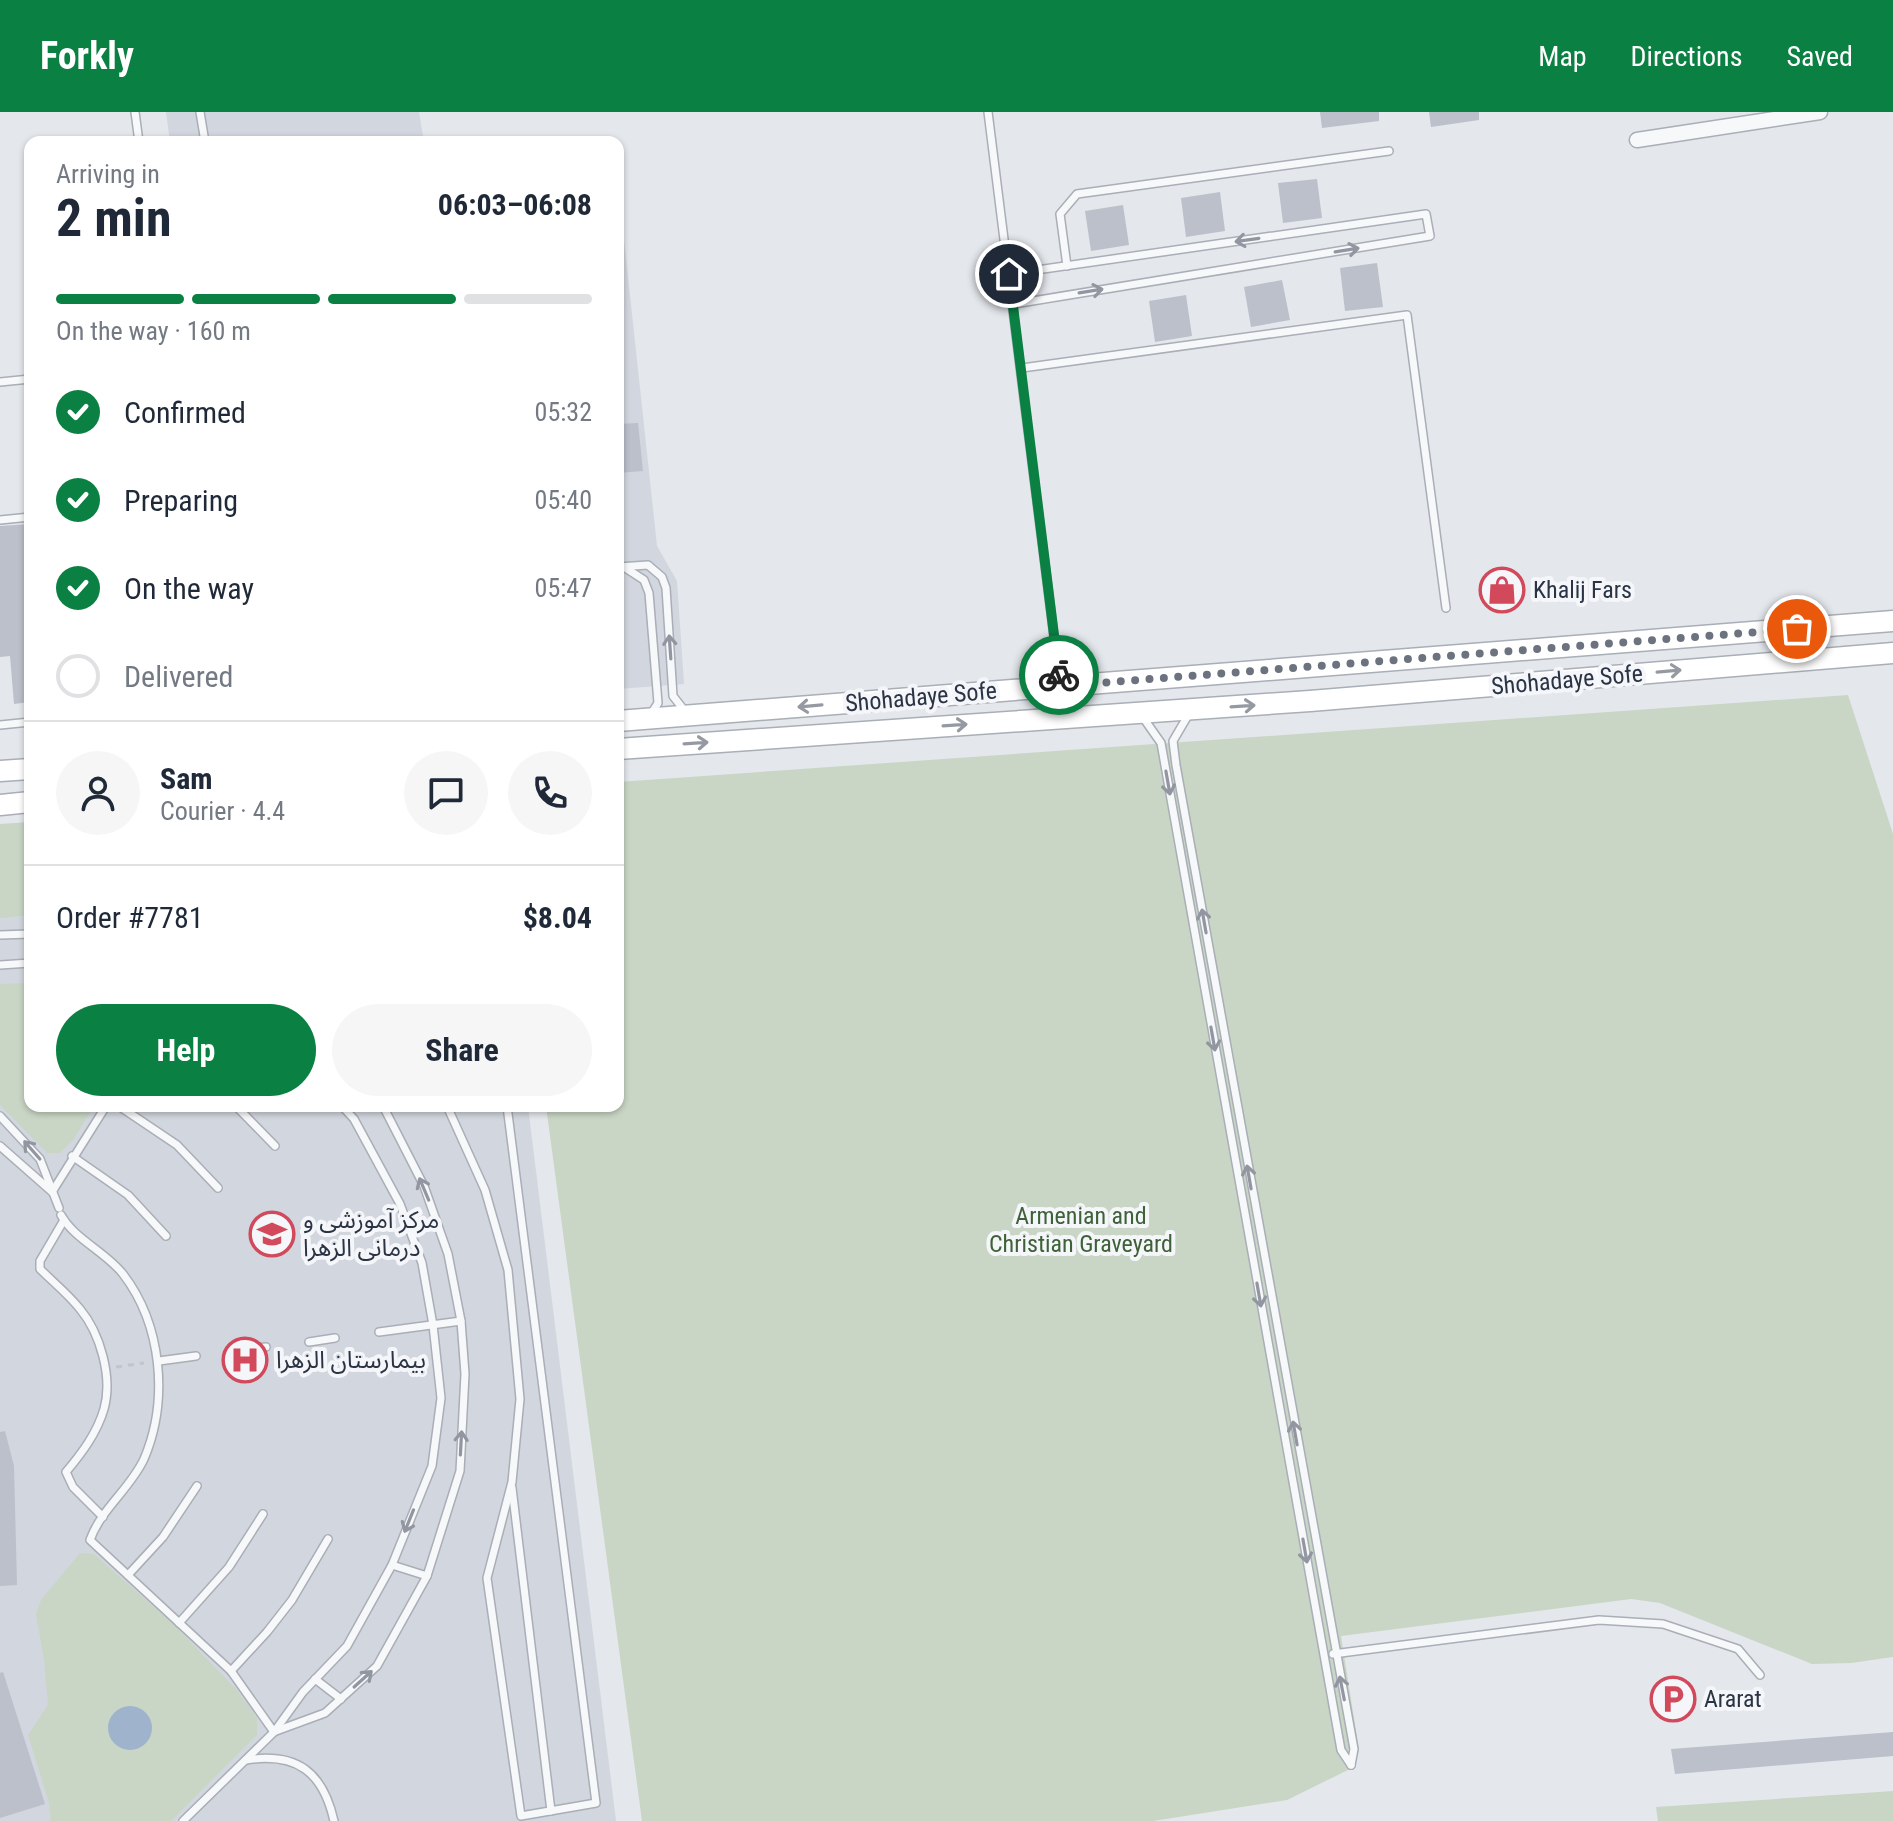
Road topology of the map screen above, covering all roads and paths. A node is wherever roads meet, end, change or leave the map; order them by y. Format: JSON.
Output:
{"nodes":[{"id":1,"x":135,"y":112,"type":"edge"},
{"id":2,"x":200,"y":112,"type":"edge"},
{"id":3,"x":988,"y":112,"type":"edge"},
{"id":4,"x":1820,"y":112,"type":"edge"},
{"id":5,"x":138,"y":136,"type":"edge"},
{"id":6,"x":204,"y":136,"type":"edge"},
{"id":7,"x":1637,"y":140,"type":"dead end"},
{"id":8,"x":1389,"y":151,"type":"dead end"},
{"id":9,"x":1067,"y":266,"type":"junction"},
{"id":10,"x":1009,"y":274,"type":"junction"},
{"id":11,"x":1014,"y":304,"type":"junction"},
{"id":12,"x":1022,"y":368,"type":"junction"},
{"id":13,"x":24,"y":380,"type":"edge"},
{"id":14,"x":0,"y":382,"type":"edge"},
{"id":15,"x":24,"y":518,"type":"edge"},
{"id":16,"x":0,"y":520,"type":"edge"},
{"id":17,"x":624,"y":567,"type":"edge"},
{"id":18,"x":624,"y":569,"type":"edge"},
{"id":19,"x":1446,"y":608,"type":"dead end"},
{"id":20,"x":1893,"y":621,"type":"edge"},
{"id":21,"x":1893,"y":653,"type":"edge"},
{"id":22,"x":1447,"y":656,"type":"junction"},
{"id":23,"x":1060,"y":686,"type":"junction"},
{"id":24,"x":1450,"y":689,"type":"junction"},
{"id":25,"x":1192,"y":709,"type":"junction"},
{"id":26,"x":1139,"y":713,"type":"junction"},
{"id":27,"x":693,"y":715,"type":"junction"},
{"id":28,"x":646,"y":719,"type":"junction"},
{"id":29,"x":624,"y":721,"type":"edge"},
{"id":30,"x":24,"y":723,"type":"edge"},
{"id":31,"x":0,"y":725,"type":"edge"},
{"id":32,"x":624,"y":749,"type":"edge"},
{"id":33,"x":24,"y":769,"type":"edge"},
{"id":34,"x":0,"y":771,"type":"edge"},
{"id":35,"x":24,"y":803,"type":"edge"},
{"id":36,"x":0,"y":805,"type":"edge"},
{"id":37,"x":24,"y":934,"type":"edge"},
{"id":38,"x":0,"y":935,"type":"edge"},
{"id":39,"x":24,"y":963,"type":"edge"},
{"id":40,"x":0,"y":965,"type":"edge"},
{"id":41,"x":102,"y":1112,"type":"edge"},
{"id":42,"x":128,"y":1112,"type":"edge"},
{"id":43,"x":242,"y":1112,"type":"edge"},
{"id":44,"x":348,"y":1112,"type":"edge"},
{"id":45,"x":386,"y":1112,"type":"edge"},
{"id":46,"x":450,"y":1112,"type":"edge"},
{"id":47,"x":456,"y":1112,"type":"edge"},
{"id":48,"x":508,"y":1112,"type":"edge"},
{"id":49,"x":0,"y":1116,"type":"edge"},
{"id":50,"x":457,"y":1124,"type":"junction"},
{"id":51,"x":0,"y":1146,"type":"edge"},
{"id":52,"x":275,"y":1146,"type":"dead end"},
{"id":53,"x":72,"y":1156,"type":"junction"},
{"id":54,"x":218,"y":1188,"type":"dead end"},
{"id":55,"x":52,"y":1192,"type":"junction"},
{"id":56,"x":61,"y":1214,"type":"junction"},
{"id":57,"x":166,"y":1236,"type":"dead end"},
{"id":58,"x":461,"y":1321,"type":"junction"},
{"id":59,"x":433,"y":1325,"type":"junction"},
{"id":60,"x":379,"y":1332,"type":"dead end"},
{"id":61,"x":335,"y":1338,"type":"dead end"},
{"id":62,"x":309,"y":1342,"type":"dead end"},
{"id":63,"x":266,"y":1347,"type":"dead end"},
{"id":64,"x":240,"y":1350,"type":"dead end"},
{"id":65,"x":196,"y":1356,"type":"dead end"},
{"id":66,"x":159,"y":1361,"type":"junction"},
{"id":67,"x":105,"y":1368,"type":"junction"},
{"id":68,"x":511,"y":1482,"type":"junction"},
{"id":69,"x":197,"y":1486,"type":"dead end"},
{"id":70,"x":263,"y":1514,"type":"dead end"},
{"id":71,"x":103,"y":1517,"type":"junction"},
{"id":72,"x":328,"y":1539,"type":"dead end"},
{"id":73,"x":392,"y":1565,"type":"junction"},
{"id":74,"x":128,"y":1575,"type":"junction"},
{"id":75,"x":427,"y":1576,"type":"junction"},
{"id":76,"x":179,"y":1623,"type":"junction"},
{"id":77,"x":1335,"y":1654,"type":"junction"},
{"id":78,"x":1323,"y":1655,"type":"junction"},
{"id":79,"x":231,"y":1671,"type":"junction"},
{"id":80,"x":1760,"y":1675,"type":"dead end"},
{"id":81,"x":315,"y":1679,"type":"junction"},
{"id":82,"x":341,"y":1699,"type":"junction"},
{"id":83,"x":274,"y":1732,"type":"junction"},
{"id":84,"x":244,"y":1761,"type":"junction"},
{"id":85,"x":551,"y":1811,"type":"junction"},
{"id":86,"x":183,"y":1821,"type":"edge"},
{"id":87,"x":334,"y":1821,"type":"edge"}],
"edges":[{"from":1,"to":5,"type":"lane"},
{"from":2,"to":6,"type":"lane"},
{"from":3,"to":10,"type":"lane"},
{"from":4,"to":7,"type":"street"},
{"from":8,"to":9,"type":"lane"},
{"from":9,"to":10,"type":"lane"},
{"from":11,"to":9,"type":"lane","one_way":true},
{"from":10,"to":11,"type":"lane"},
{"from":11,"to":12,"type":"lane"},
{"from":12,"to":19,"type":"lane"},
{"from":12,"to":23,"type":"lane"},
{"from":13,"to":14,"type":"lane"},
{"from":15,"to":16,"type":"lane"},
{"from":27,"to":17,"type":"lane","one_way":true},
{"from":18,"to":28,"type":"lane"},
{"from":20,"to":22,"type":"main road","name":"Shohadaye Sofe"},
{"from":24,"to":21,"type":"main road","name":"Shohadaye Sofe","one_way":true},
{"from":22,"to":23,"type":"main road","name":"Shohadaye Sofe"},
{"from":22,"to":24,"type":"main road"},
{"from":23,"to":27,"type":"main road","name":"Shohadaye Sofe","one_way":true},
{"from":25,"to":24,"type":"main road","name":"Shohadaye Sofe","one_way":true},
{"from":25,"to":26,"type":"main road","name":"Shohadaye Sofe"},
{"from":77,"to":25,"type":"lane","one_way":true},
{"from":32,"to":26,"type":"main road","name":"Shohadaye Sofe","one_way":true},
{"from":26,"to":78,"type":"lane","one_way":true},
{"from":27,"to":28,"type":"main road","name":"Shohadaye Sofe"},
{"from":28,"to":29,"type":"main road","name":"Shohadaye Sofe"},
{"from":30,"to":31,"type":"lane"},
{"from":33,"to":34,"type":"main road"},
{"from":35,"to":36,"type":"main road"},
{"from":37,"to":38,"type":"lane"},
{"from":39,"to":40,"type":"lane"},
{"from":41,"to":53,"type":"lane"},
{"from":42,"to":54,"type":"lane"},
{"from":43,"to":52,"type":"lane"},
{"from":44,"to":59,"type":"lane"},
{"from":58,"to":45,"type":"lane","one_way":true},
{"from":46,"to":50,"type":"lane"},
{"from":47,"to":50,"type":"lane"},
{"from":48,"to":85,"type":"lane"},
{"from":55,"to":49,"type":"lane","one_way":true},
{"from":50,"to":68,"type":"lane"},
{"from":51,"to":55,"type":"lane"},
{"from":53,"to":55,"type":"lane"},
{"from":53,"to":57,"type":"lane"},
{"from":55,"to":56,"type":"lane"},
{"from":56,"to":66,"type":"lane"},
{"from":56,"to":67,"type":"lane"},
{"from":58,"to":59,"type":"lane"},
{"from":75,"to":58,"type":"lane","one_way":true},
{"from":59,"to":60,"type":"lane"},
{"from":59,"to":73,"type":"lane","one_way":true},
{"from":61,"to":62,"type":"lane"},
{"from":63,"to":64,"type":"lane"},
{"from":65,"to":66,"type":"lane"},
{"from":66,"to":67,"type":"path"},
{"from":66,"to":71,"type":"lane"},
{"from":67,"to":71,"type":"lane"},
{"from":68,"to":85,"type":"lane"},
{"from":68,"to":85,"type":"lane"},
{"from":69,"to":74,"type":"lane"},
{"from":70,"to":76,"type":"lane"},
{"from":71,"to":74,"type":"lane"},
{"from":72,"to":79,"type":"lane"},
{"from":73,"to":75,"type":"lane"},
{"from":73,"to":81,"type":"lane"},
{"from":74,"to":76,"type":"lane"},
{"from":82,"to":75,"type":"lane","one_way":true},
{"from":76,"to":79,"type":"lane"},
{"from":77,"to":78,"type":"lane"},
{"from":78,"to":77,"type":"lane","one_way":true},
{"from":77,"to":80,"type":"lane"},
{"from":79,"to":83,"type":"lane"},
{"from":81,"to":82,"type":"lane"},
{"from":81,"to":83,"type":"lane"},
{"from":82,"to":83,"type":"lane"},
{"from":83,"to":84,"type":"lane"},
{"from":84,"to":86,"type":"lane"},
{"from":84,"to":87,"type":"lane"}]}
